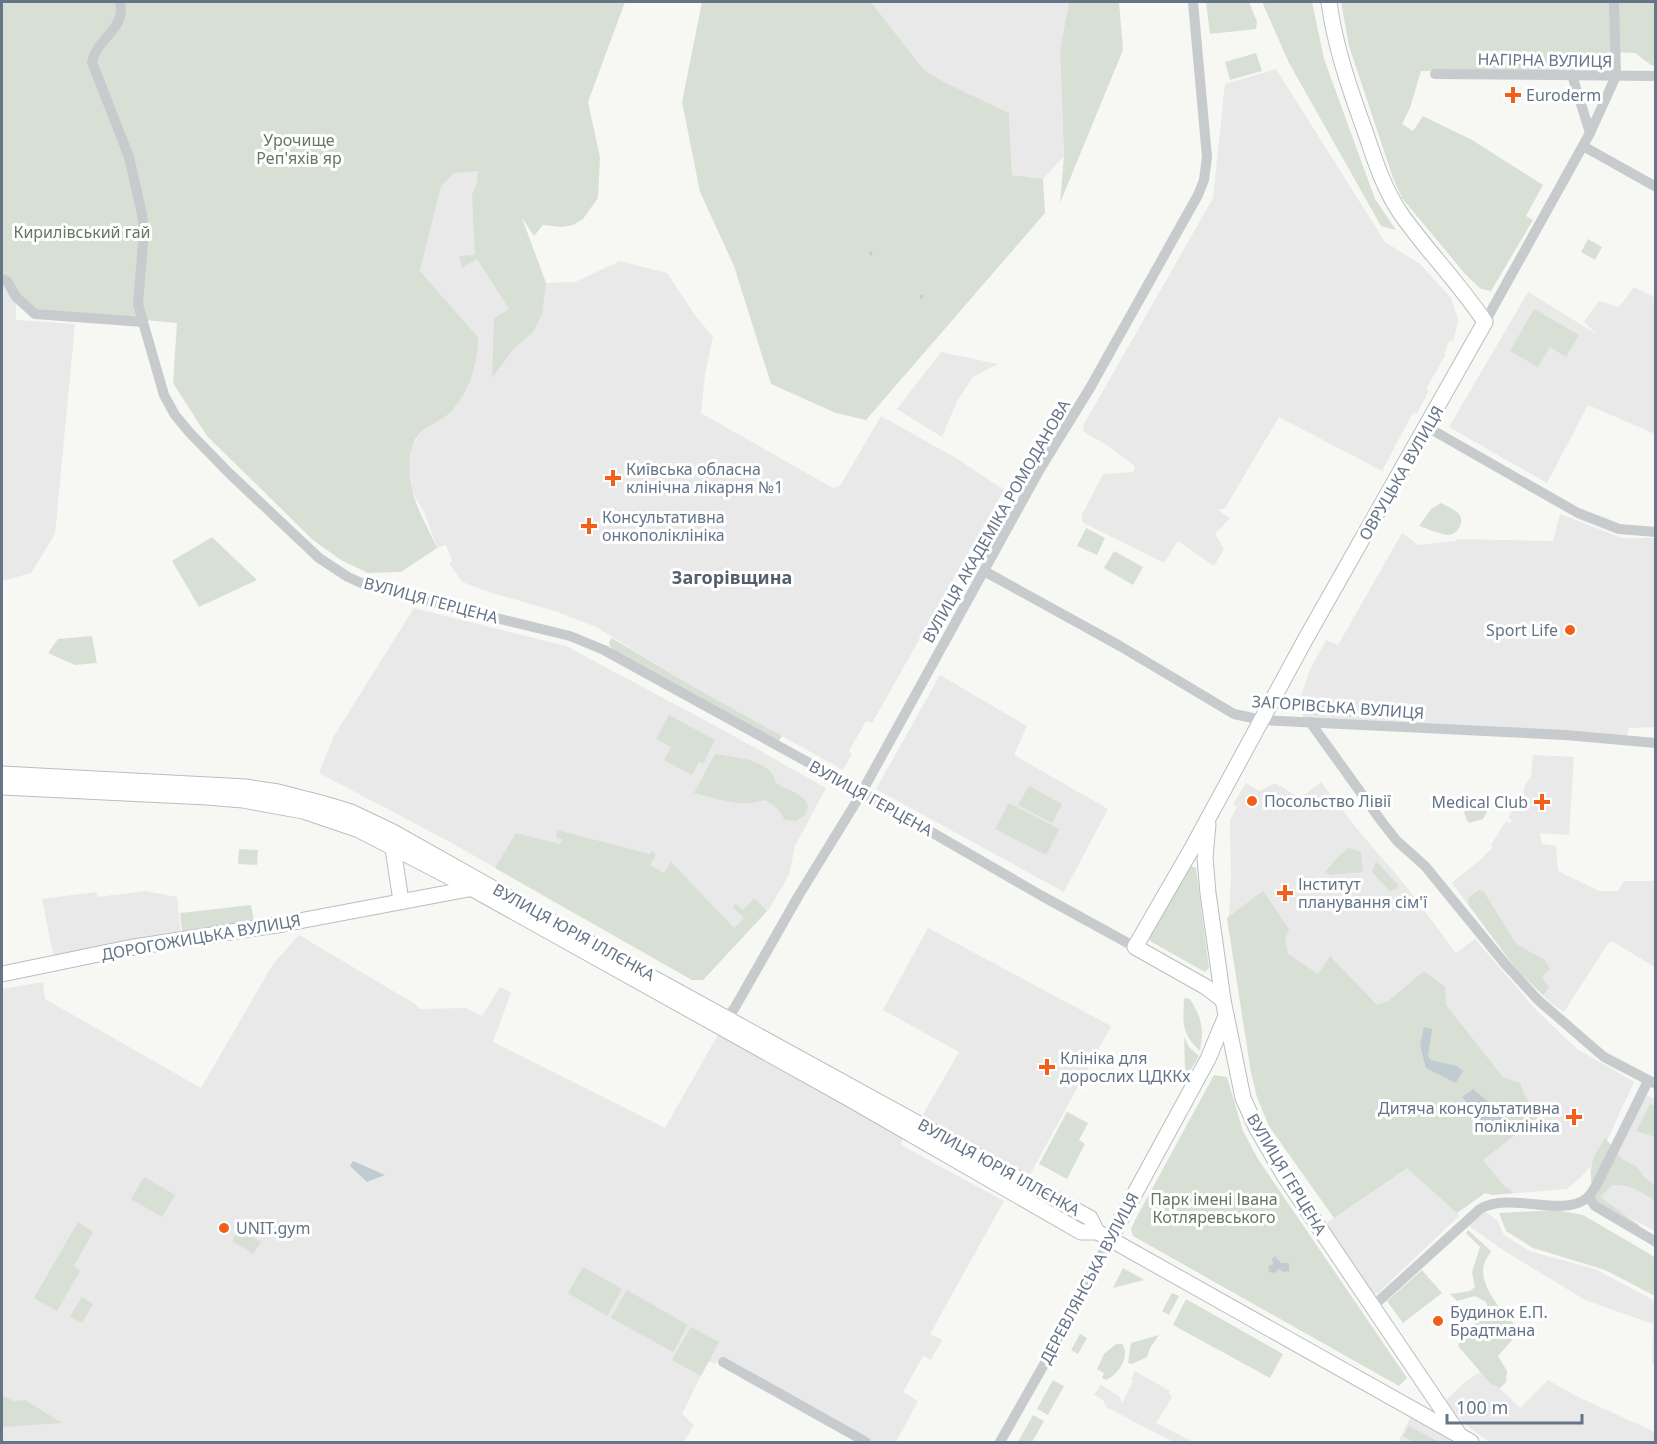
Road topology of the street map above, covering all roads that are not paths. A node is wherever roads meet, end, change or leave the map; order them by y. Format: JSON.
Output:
{"nodes":[{"id":1,"x":120,"y":2,"type":"edge"},
{"id":2,"x":1193,"y":2,"type":"edge"},
{"id":3,"x":1329,"y":2,"type":"edge"},
{"id":4,"x":1614,"y":2,"type":"edge"},
{"id":5,"x":1435,"y":74,"type":"dead end"},
{"id":6,"x":1572,"y":75,"type":"junction"},
{"id":7,"x":1616,"y":76,"type":"junction"},
{"id":8,"x":1656,"y":76,"type":"edge"},
{"id":9,"x":1590,"y":133,"type":"junction"},
{"id":10,"x":1583,"y":146,"type":"junction"},
{"id":11,"x":1656,"y":188,"type":"edge"},
{"id":12,"x":2,"y":279,"type":"edge"},
{"id":13,"x":142,"y":322,"type":"junction"},
{"id":14,"x":1485,"y":322,"type":"junction"},
{"id":15,"x":1428,"y":427,"type":"junction"},
{"id":16,"x":1656,"y":532,"type":"edge"},
{"id":17,"x":984,"y":571,"type":"junction"},
{"id":18,"x":1262,"y":720,"type":"junction"},
{"id":19,"x":1310,"y":722,"type":"junction"},
{"id":20,"x":1656,"y":743,"type":"edge"},
{"id":21,"x":2,"y":774,"type":"edge"},
{"id":22,"x":2,"y":787,"type":"edge"},
{"id":23,"x":861,"y":792,"type":"junction"},
{"id":24,"x":1210,"y":813,"type":"junction"},
{"id":25,"x":392,"y":839,"type":"junction"},
{"id":26,"x":487,"y":884,"type":"junction"},
{"id":27,"x":471,"y":888,"type":"junction"},
{"id":28,"x":402,"y":901,"type":"junction"},
{"id":29,"x":1135,"y":947,"type":"junction"},
{"id":30,"x":2,"y":974,"type":"edge"},
{"id":31,"x":1225,"y":1008,"type":"junction"},
{"id":32,"x":722,"y":1022,"type":"junction"},
{"id":33,"x":1652,"y":1083,"type":"edge"},
{"id":34,"x":1588,"y":1197,"type":"junction"},
{"id":35,"x":1104,"y":1235,"type":"junction"},
{"id":36,"x":1656,"y":1242,"type":"edge"},
{"id":37,"x":1372,"y":1307,"type":"junction"},
{"id":38,"x":723,"y":1362,"type":"dead end"},
{"id":39,"x":1418,"y":1376,"type":"junction"},
{"id":40,"x":1396,"y":1400,"type":"junction"},
{"id":41,"x":1466,"y":1440,"type":"edge"},
{"id":42,"x":866,"y":1443,"type":"edge"},
{"id":43,"x":1000,"y":1443,"type":"edge"}],
"edges":[{"from":1,"to":13,"type":"street","name":"ВУЛИЦЯ ГЕРЦЕНА"},
{"from":2,"to":17,"type":"street","name":"ВУЛИЦЯ АКАДЕМІКА РОМОДАНОВА"},
{"from":3,"to":14,"type":"street"},
{"from":4,"to":7,"type":"street"},
{"from":5,"to":6,"type":"street","name":"НАГІРНА ВУЛИЦЯ"},
{"from":6,"to":7,"type":"street","name":"НАГІРНА ВУЛИЦЯ"},
{"from":6,"to":9,"type":"street"},
{"from":7,"to":8,"type":"street","name":"НАГІРНА ВУЛИЦЯ"},
{"from":7,"to":9,"type":"street","name":"ОВРУЦЬКА ВУЛИЦЯ"},
{"from":9,"to":10,"type":"street","name":"ОВРУЦЬКА ВУЛИЦЯ"},
{"from":10,"to":11,"type":"street"},
{"from":10,"to":14,"type":"street","name":"ОВРУЦЬКА ВУЛИЦЯ"},
{"from":12,"to":13,"type":"street"},
{"from":13,"to":23,"type":"street","name":"ВУЛИЦЯ ГЕРЦЕНА"},
{"from":14,"to":15,"type":"street","name":"ОВРУЦЬКА ВУЛИЦЯ"},
{"from":15,"to":16,"type":"street"},
{"from":15,"to":18,"type":"street","name":"ОВРУЦЬКА ВУЛИЦЯ"},
{"from":17,"to":18,"type":"street","name":"ЗАГОРІВСЬКА ВУЛИЦЯ"},
{"from":17,"to":23,"type":"street","name":"ВУЛИЦЯ АКАДЕМІКА РОМОДАНОВА"},
{"from":18,"to":19,"type":"street","name":"ЗАГОРІВСЬКА ВУЛИЦЯ"},
{"from":18,"to":24,"type":"street","name":"ОВРУЦЬКА ВУЛИЦЯ"},
{"from":19,"to":20,"type":"street","name":"ЗАГОРІВСЬКА ВУЛИЦЯ"},
{"from":19,"to":33,"type":"street"},
{"from":21,"to":25,"type":"street","name":"ВУЛИЦЯ ЮРІЯ ІЛЛЄНКА"},
{"from":22,"to":25,"type":"street","name":"ВУЛИЦЯ ЮРІЯ ІЛЛЄНКА"},
{"from":23,"to":29,"type":"street","name":"ВУЛИЦЯ ГЕРЦЕНА"},
{"from":23,"to":32,"type":"street","name":"ВУЛИЦЯ АКАДЕМІКА РОМОДАНОВА"},
{"from":24,"to":29,"type":"street","name":"ОВРУЦЬКА ВУЛИЦЯ"},
{"from":24,"to":31,"type":"street","name":"ОВРУЦЬКА ВУЛИЦЯ"},
{"from":25,"to":26,"type":"street","name":"ВУЛИЦЯ ЮРІЯ ІЛЛЄНКА"},
{"from":25,"to":27,"type":"street","name":"ВУЛИЦЯ ЮРІЯ ІЛЛЄНКА"},
{"from":25,"to":28,"type":"street"},
{"from":26,"to":27,"type":"street","name":"ДОРОГОЖИЦЬКА ВУЛИЦЯ"},
{"from":26,"to":32,"type":"street","name":"ВУЛИЦЯ ЮРІЯ ІЛЛЄНКА"},
{"from":27,"to":28,"type":"street","name":"ДОРОГОЖИЦЬКА ВУЛИЦЯ"},
{"from":27,"to":32,"type":"street","name":"ВУЛИЦЯ ЮРІЯ ІЛЛЄНКА"},
{"from":28,"to":30,"type":"street","name":"ДОРОГОЖИЦЬКА ВУЛИЦЯ"},
{"from":29,"to":31,"type":"street","name":"ВУЛИЦЯ ГЕРЦЕНА"},
{"from":31,"to":35,"type":"street","name":"ДЕРЕВЛЯНСЬКА ВУЛИЦЯ"},
{"from":31,"to":37,"type":"street","name":"ВУЛИЦЯ ГЕРЦЕНА"},
{"from":32,"to":35,"type":"street","name":"ВУЛИЦЯ ЮРІЯ ІЛЛЄНКА"},
{"from":33,"to":34,"type":"street"},
{"from":34,"to":36,"type":"street"},
{"from":34,"to":37,"type":"street"},
{"from":35,"to":40,"type":"street","name":"ВУЛИЦЯ ЮРІЯ ІЛЛЄНКА"},
{"from":35,"to":43,"type":"street","name":"ДЕРЕВЛЯНСЬКА ВУЛИЦЯ"},
{"from":37,"to":39,"type":"street","name":"ВУЛИЦЯ ГЕРЦЕНА"},
{"from":38,"to":42,"type":"street"},
{"from":39,"to":40,"type":"street"},
{"from":39,"to":41,"type":"street","name":"ВУЛИЦЯ ГЕРЦЕНА"},
{"from":40,"to":41,"type":"street","name":"ВУЛИЦЯ ЮРІЯ ІЛЛЄНКА"}]}
